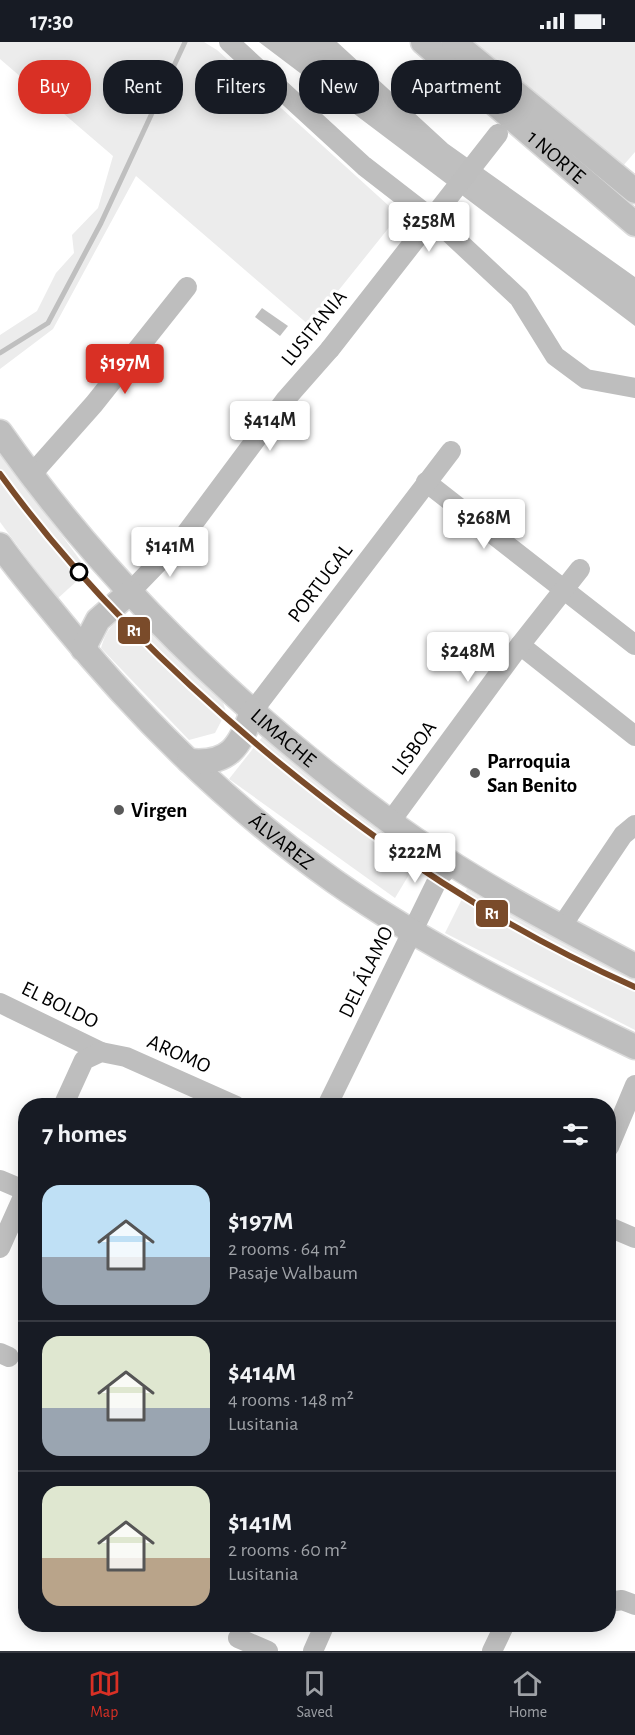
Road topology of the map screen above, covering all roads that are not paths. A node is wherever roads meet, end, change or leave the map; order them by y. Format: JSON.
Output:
{"nodes":[{"id":1,"x":229,"y":42,"type":"edge"},
{"id":2,"x":423,"y":42,"type":"edge"},
{"id":3,"x":454,"y":42,"type":"edge"},
{"id":4,"x":511,"y":118,"type":"junction"},
{"id":5,"x":543,"y":145,"type":"junction"},
{"id":6,"x":633,"y":184,"type":"edge"},
{"id":7,"x":635,"y":224,"type":"edge"},
{"id":8,"x":187,"y":287,"type":"dead end"},
{"id":9,"x":635,"y":388,"type":"edge"},
{"id":10,"x":0,"y":432,"type":"edge"},
{"id":11,"x":451,"y":451,"type":"dead end"},
{"id":12,"x":31,"y":475,"type":"junction"},
{"id":13,"x":426,"y":482,"type":"junction"},
{"id":14,"x":0,"y":545,"type":"edge"},
{"id":15,"x":580,"y":569,"type":"dead end"},
{"id":16,"x":565,"y":589,"type":"junction"},
{"id":17,"x":129,"y":593,"type":"junction"},
{"id":18,"x":520,"y":645,"type":"junction"},
{"id":19,"x":635,"y":645,"type":"edge"},
{"id":20,"x":83,"y":649,"type":"junction"},
{"id":21,"x":252,"y":712,"type":"junction"},
{"id":22,"x":635,"y":736,"type":"edge"},
{"id":23,"x":189,"y":761,"type":"junction"},
{"id":24,"x":390,"y":822,"type":"junction"},
{"id":25,"x":635,"y":825,"type":"edge"},
{"id":26,"x":453,"y":864,"type":"junction"},
{"id":27,"x":561,"y":927,"type":"junction"},
{"id":28,"x":413,"y":931,"type":"junction"},
{"id":29,"x":635,"y":966,"type":"edge"},
{"id":30,"x":0,"y":1003,"type":"edge"},
{"id":31,"x":635,"y":1047,"type":"edge"},
{"id":32,"x":101,"y":1052,"type":"junction"},
{"id":33,"x":635,"y":1085,"type":"edge"},
{"id":34,"x":67,"y":1098,"type":"edge"},
{"id":35,"x":218,"y":1098,"type":"edge"},
{"id":36,"x":334,"y":1098,"type":"edge"},
{"id":37,"x":616,"y":1131,"type":"edge"},
{"id":38,"x":0,"y":1180,"type":"edge"},
{"id":39,"x":18,"y":1187,"type":"edge"},
{"id":40,"x":18,"y":1206,"type":"edge"},
{"id":41,"x":616,"y":1230,"type":"edge"},
{"id":42,"x":635,"y":1238,"type":"edge"},
{"id":43,"x":0,"y":1248,"type":"edge"},
{"id":44,"x":616,"y":1601,"type":"edge"},
{"id":45,"x":635,"y":1605,"type":"edge"},
{"id":46,"x":321,"y":1632,"type":"edge"},
{"id":47,"x":501,"y":1632,"type":"edge"},
{"id":48,"x":238,"y":1638,"type":"dead end"},
{"id":49,"x":268,"y":1651,"type":"edge"},
{"id":50,"x":313,"y":1651,"type":"edge"},
{"id":51,"x":492,"y":1651,"type":"edge"}],
"edges":[{"from":1,"to":9,"type":"street"},
{"from":2,"to":4,"type":"main road","name":"1 NORTE"},
{"from":3,"to":4,"type":"main road","name":"1 NORTE"},
{"from":4,"to":5,"type":"main road","name":"1 NORTE"},
{"from":4,"to":6,"type":"main road","name":"1 NORTE"},
{"from":4,"to":17,"type":"street","name":"LUSITANIA","bridge":true},
{"from":5,"to":6,"type":"main road"},
{"from":5,"to":7,"type":"main road","name":"1 NORTE"},
{"from":8,"to":12,"type":"street"},
{"from":10,"to":12,"type":"main road","name":"LIMACHE"},
{"from":11,"to":13,"type":"street","name":"PORTUGAL"},
{"from":12,"to":17,"type":"main road","name":"LIMACHE"},
{"from":13,"to":16,"type":"street"},
{"from":13,"to":21,"type":"street","name":"PORTUGAL"},
{"from":14,"to":20,"type":"main road","name":"ÁLVAREZ"},
{"from":15,"to":16,"type":"street","name":"LISBOA"},
{"from":16,"to":18,"type":"street","name":"LISBOA"},
{"from":16,"to":19,"type":"street"},
{"from":17,"to":20,"type":"main road"},
{"from":17,"to":21,"type":"main road","name":"LIMACHE"},
{"from":18,"to":22,"type":"street"},
{"from":18,"to":24,"type":"street","name":"LISBOA"},
{"from":20,"to":23,"type":"main road","name":"ÁLVAREZ"},
{"from":21,"to":23,"type":"main road"},
{"from":21,"to":24,"type":"main road","name":"LIMACHE"},
{"from":23,"to":28,"type":"main road","name":"ÁLVAREZ"},
{"from":24,"to":26,"type":"main road","name":"LIMACHE"},
{"from":25,"to":27,"type":"street"},
{"from":26,"to":27,"type":"main road","name":"LIMACHE"},
{"from":26,"to":28,"type":"street","name":"DEL ÁLAMO"},
{"from":27,"to":29,"type":"main road","name":"LIMACHE"},
{"from":28,"to":31,"type":"main road","name":"ÁLVAREZ"},
{"from":28,"to":36,"type":"street","name":"DEL ÁLAMO"},
{"from":30,"to":32,"type":"street","name":"EL BOLDO"},
{"from":32,"to":34,"type":"street","name":"EL BOLDO"},
{"from":32,"to":35,"type":"street","name":"AROMO"},
{"from":33,"to":37,"type":"street"},
{"from":38,"to":39,"type":"street"},
{"from":40,"to":43,"type":"street"},
{"from":41,"to":42,"type":"street"},
{"from":44,"to":45,"type":"street"},
{"from":46,"to":50,"type":"street"},
{"from":47,"to":51,"type":"street"},
{"from":48,"to":49,"type":"street"}]}
